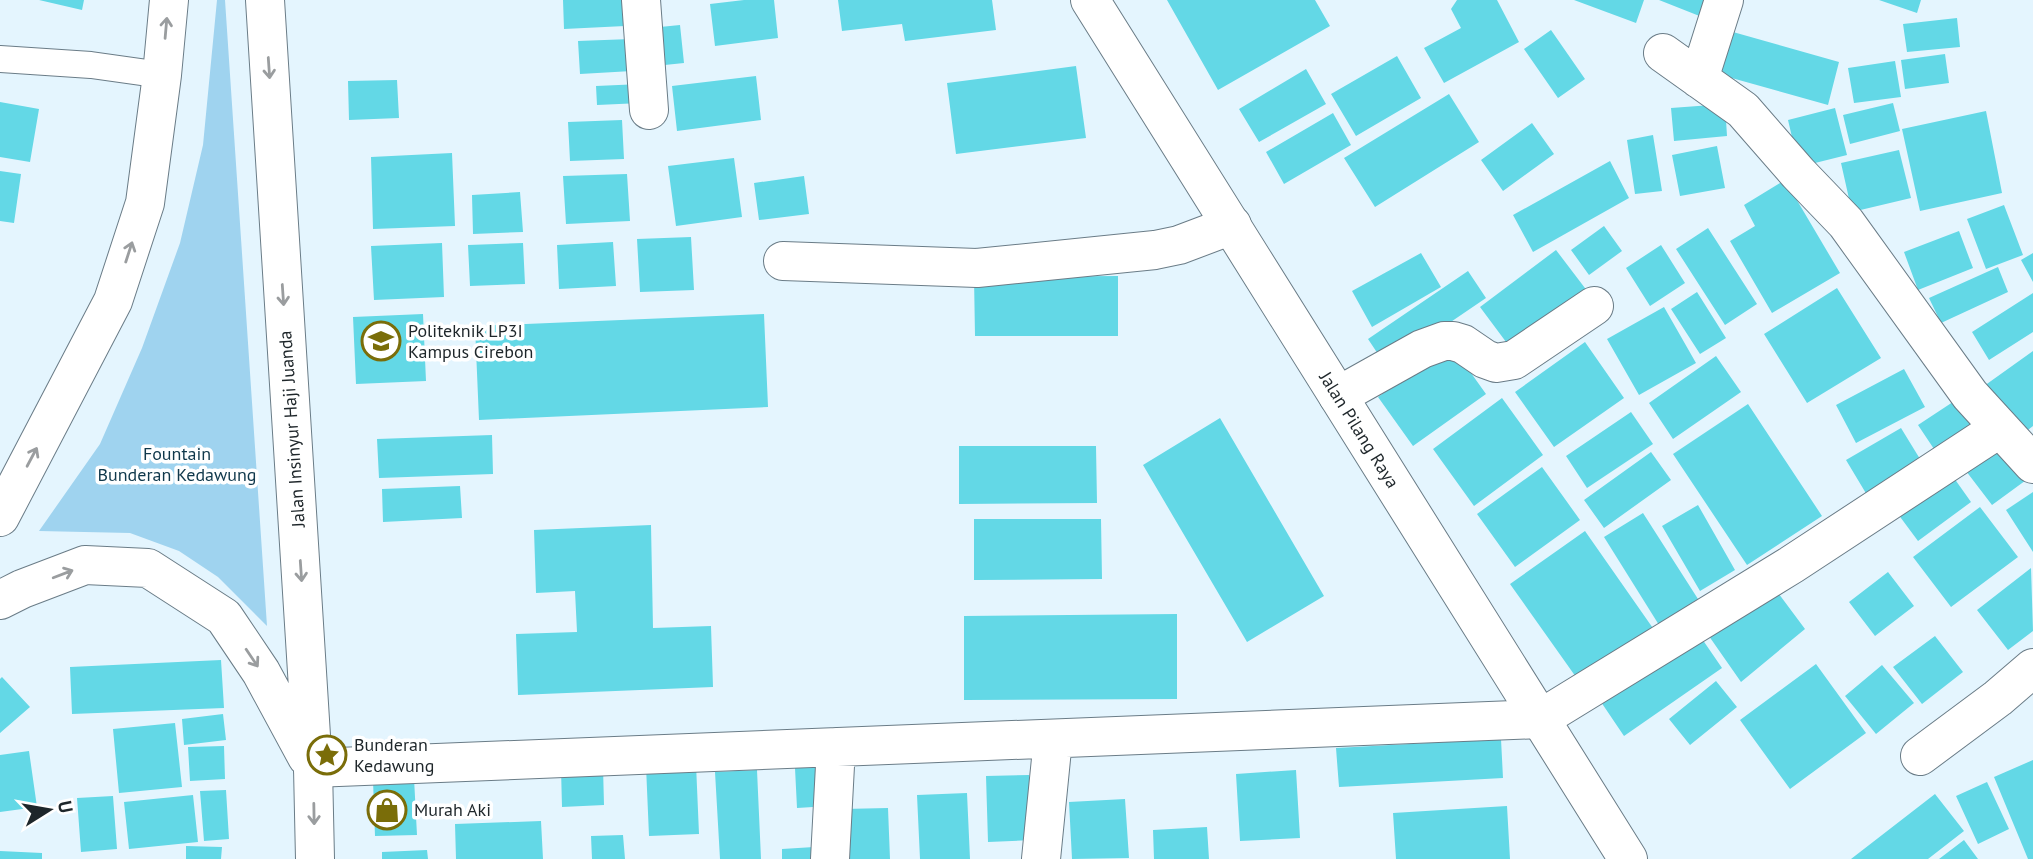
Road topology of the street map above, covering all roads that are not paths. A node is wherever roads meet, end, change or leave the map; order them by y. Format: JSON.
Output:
{"nodes":[{"id":1,"x":169,"y":0,"type":"edge"},
{"id":2,"x":265,"y":0,"type":"edge"},
{"id":3,"x":641,"y":0,"type":"edge"},
{"id":4,"x":1090,"y":0,"type":"edge"},
{"id":5,"x":1724,"y":0,"type":"edge"},
{"id":6,"x":1663,"y":53,"type":"dead end"},
{"id":7,"x":0,"y":59,"type":"edge"},
{"id":8,"x":162,"y":75,"type":"junction"},
{"id":9,"x":1699,"y":79,"type":"junction"},
{"id":10,"x":649,"y":110,"type":"dead end"},
{"id":11,"x":1232,"y":225,"type":"junction"},
{"id":12,"x":783,"y":261,"type":"dead end"},
{"id":13,"x":1594,"y":306,"type":"dead end"},
{"id":14,"x":1338,"y":396,"type":"junction"},
{"id":15,"x":2000,"y":428,"type":"junction"},
{"id":16,"x":2033,"y":464,"type":"edge"},
{"id":17,"x":0,"y":517,"type":"edge"},
{"id":18,"x":0,"y":600,"type":"edge"},
{"id":19,"x":2033,"y":668,"type":"edge"},
{"id":20,"x":1540,"y":719,"type":"junction"},
{"id":21,"x":1053,"y":739,"type":"junction"},
{"id":22,"x":836,"y":747,"type":"junction"},
{"id":23,"x":1920,"y":756,"type":"dead end"},
{"id":24,"x":313,"y":768,"type":"junction"},
{"id":25,"x":315,"y":859,"type":"edge"},
{"id":26,"x":830,"y":859,"type":"edge"},
{"id":27,"x":1041,"y":859,"type":"edge"},
{"id":28,"x":1628,"y":859,"type":"edge"}],
"edges":[{"from":8,"to":1,"type":"main road","one_way":true},
{"from":2,"to":24,"type":"main road","name":"Jalan Insinyur Haji Juanda","one_way":true},
{"from":3,"to":10,"type":"main road"},
{"from":4,"to":11,"type":"main road","name":"Jalan Pilang Raya"},
{"from":5,"to":9,"type":"main road"},
{"from":6,"to":9,"type":"main road"},
{"from":7,"to":8,"type":"lane"},
{"from":17,"to":8,"type":"main road","one_way":true},
{"from":9,"to":15,"type":"main road"},
{"from":11,"to":12,"type":"main road"},
{"from":11,"to":14,"type":"main road","name":"Jalan Pilang Raya"},
{"from":13,"to":14,"type":"main road"},
{"from":14,"to":20,"type":"main road","name":"Jalan Pilang Raya"},
{"from":15,"to":16,"type":"main road"},
{"from":15,"to":20,"type":"main road"},
{"from":18,"to":24,"type":"main road","one_way":true},
{"from":19,"to":23,"type":"main road"},
{"from":20,"to":21,"type":"main road"},
{"from":20,"to":28,"type":"main road","name":"Jalan Pilang Raya"},
{"from":21,"to":22,"type":"main road"},
{"from":21,"to":27,"type":"main road"},
{"from":22,"to":24,"type":"main road"},
{"from":22,"to":26,"type":"main road"},
{"from":24,"to":25,"type":"main road","name":"Jalan Insinyur Haji Juanda","one_way":true}]}
